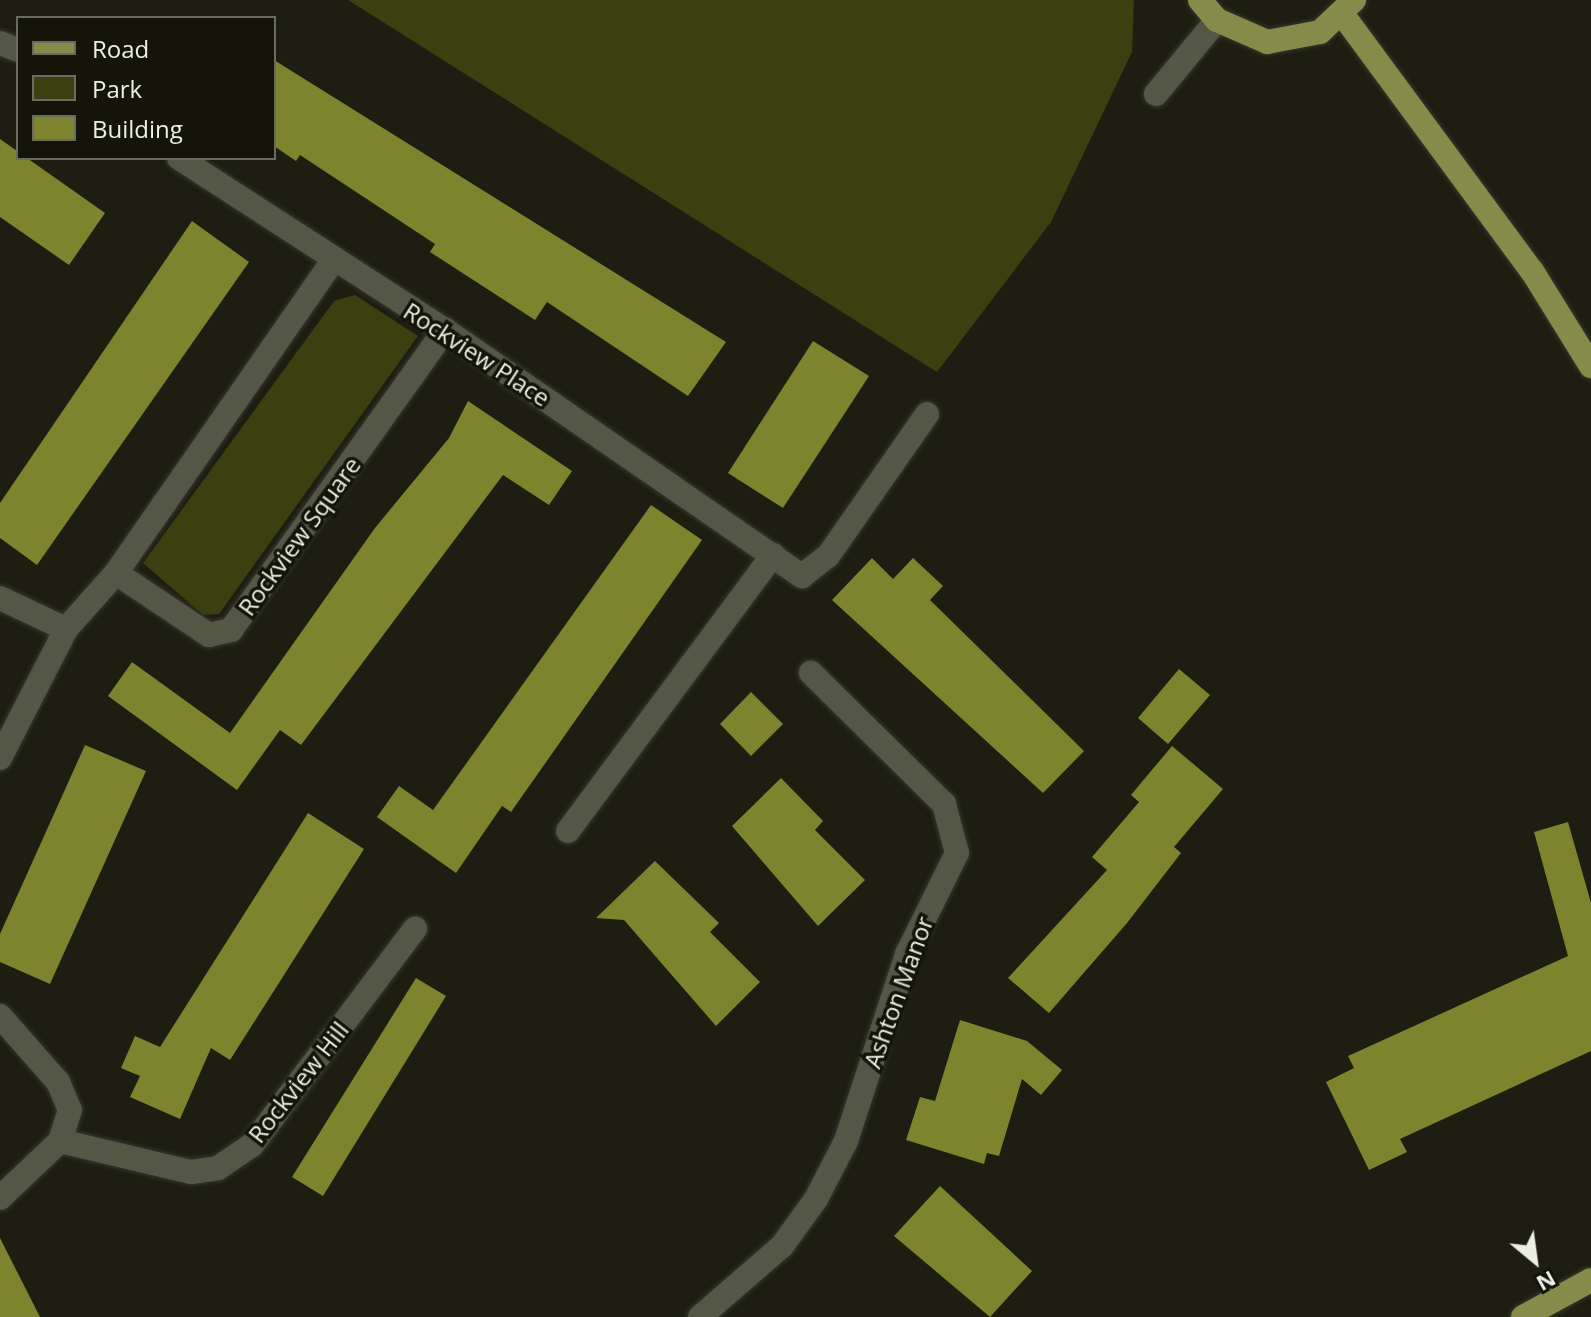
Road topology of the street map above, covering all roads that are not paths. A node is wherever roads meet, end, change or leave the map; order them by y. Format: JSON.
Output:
{"nodes":[{"id":1,"x":1200,"y":0,"type":"edge"},
{"id":2,"x":1348,"y":8,"type":"edge"},
{"id":3,"x":1217,"y":20,"type":"junction"},
{"id":4,"x":1156,"y":94,"type":"dead end"},
{"id":5,"x":182,"y":160,"type":"edge"},
{"id":6,"x":332,"y":262,"type":"junction"},
{"id":7,"x":445,"y":330,"type":"junction"},
{"id":8,"x":1591,"y":366,"type":"edge"},
{"id":9,"x":927,"y":414,"type":"dead end"},
{"id":10,"x":773,"y":555,"type":"junction"},
{"id":11,"x":116,"y":573,"type":"junction"},
{"id":12,"x":0,"y":598,"type":"edge"},
{"id":13,"x":66,"y":629,"type":"junction"},
{"id":14,"x":811,"y":673,"type":"dead end"},
{"id":15,"x":0,"y":758,"type":"edge"},
{"id":16,"x":568,"y":831,"type":"dead end"},
{"id":17,"x":415,"y":929,"type":"dead end"},
{"id":18,"x":0,"y":1016,"type":"edge"},
{"id":19,"x":60,"y":1141,"type":"junction"},
{"id":20,"x":0,"y":1198,"type":"edge"},
{"id":21,"x":1591,"y":1280,"type":"edge"},
{"id":22,"x":700,"y":1317,"type":"edge"},
{"id":23,"x":1523,"y":1317,"type":"edge"}],
"edges":[{"from":1,"to":3,"type":"main road"},
{"from":2,"to":3,"type":"main road"},
{"from":2,"to":8,"type":"main road"},
{"from":3,"to":4,"type":"street"},
{"from":5,"to":6,"type":"street","name":"Rockview Place"},
{"from":6,"to":7,"type":"street","name":"Rockview Place"},
{"from":6,"to":11,"type":"street"},
{"from":7,"to":10,"type":"street","name":"Rockview Place"},
{"from":7,"to":11,"type":"street","name":"Rockview Square"},
{"from":9,"to":10,"type":"street","name":"Rockview Place"},
{"from":10,"to":16,"type":"street"},
{"from":11,"to":13,"type":"street"},
{"from":12,"to":13,"type":"street"},
{"from":13,"to":15,"type":"street"},
{"from":14,"to":22,"type":"street","name":"Ashton Manor"},
{"from":17,"to":19,"type":"street","name":"Rockview Hill"},
{"from":18,"to":19,"type":"street"},
{"from":19,"to":20,"type":"street"},
{"from":21,"to":23,"type":"main road"}]}
